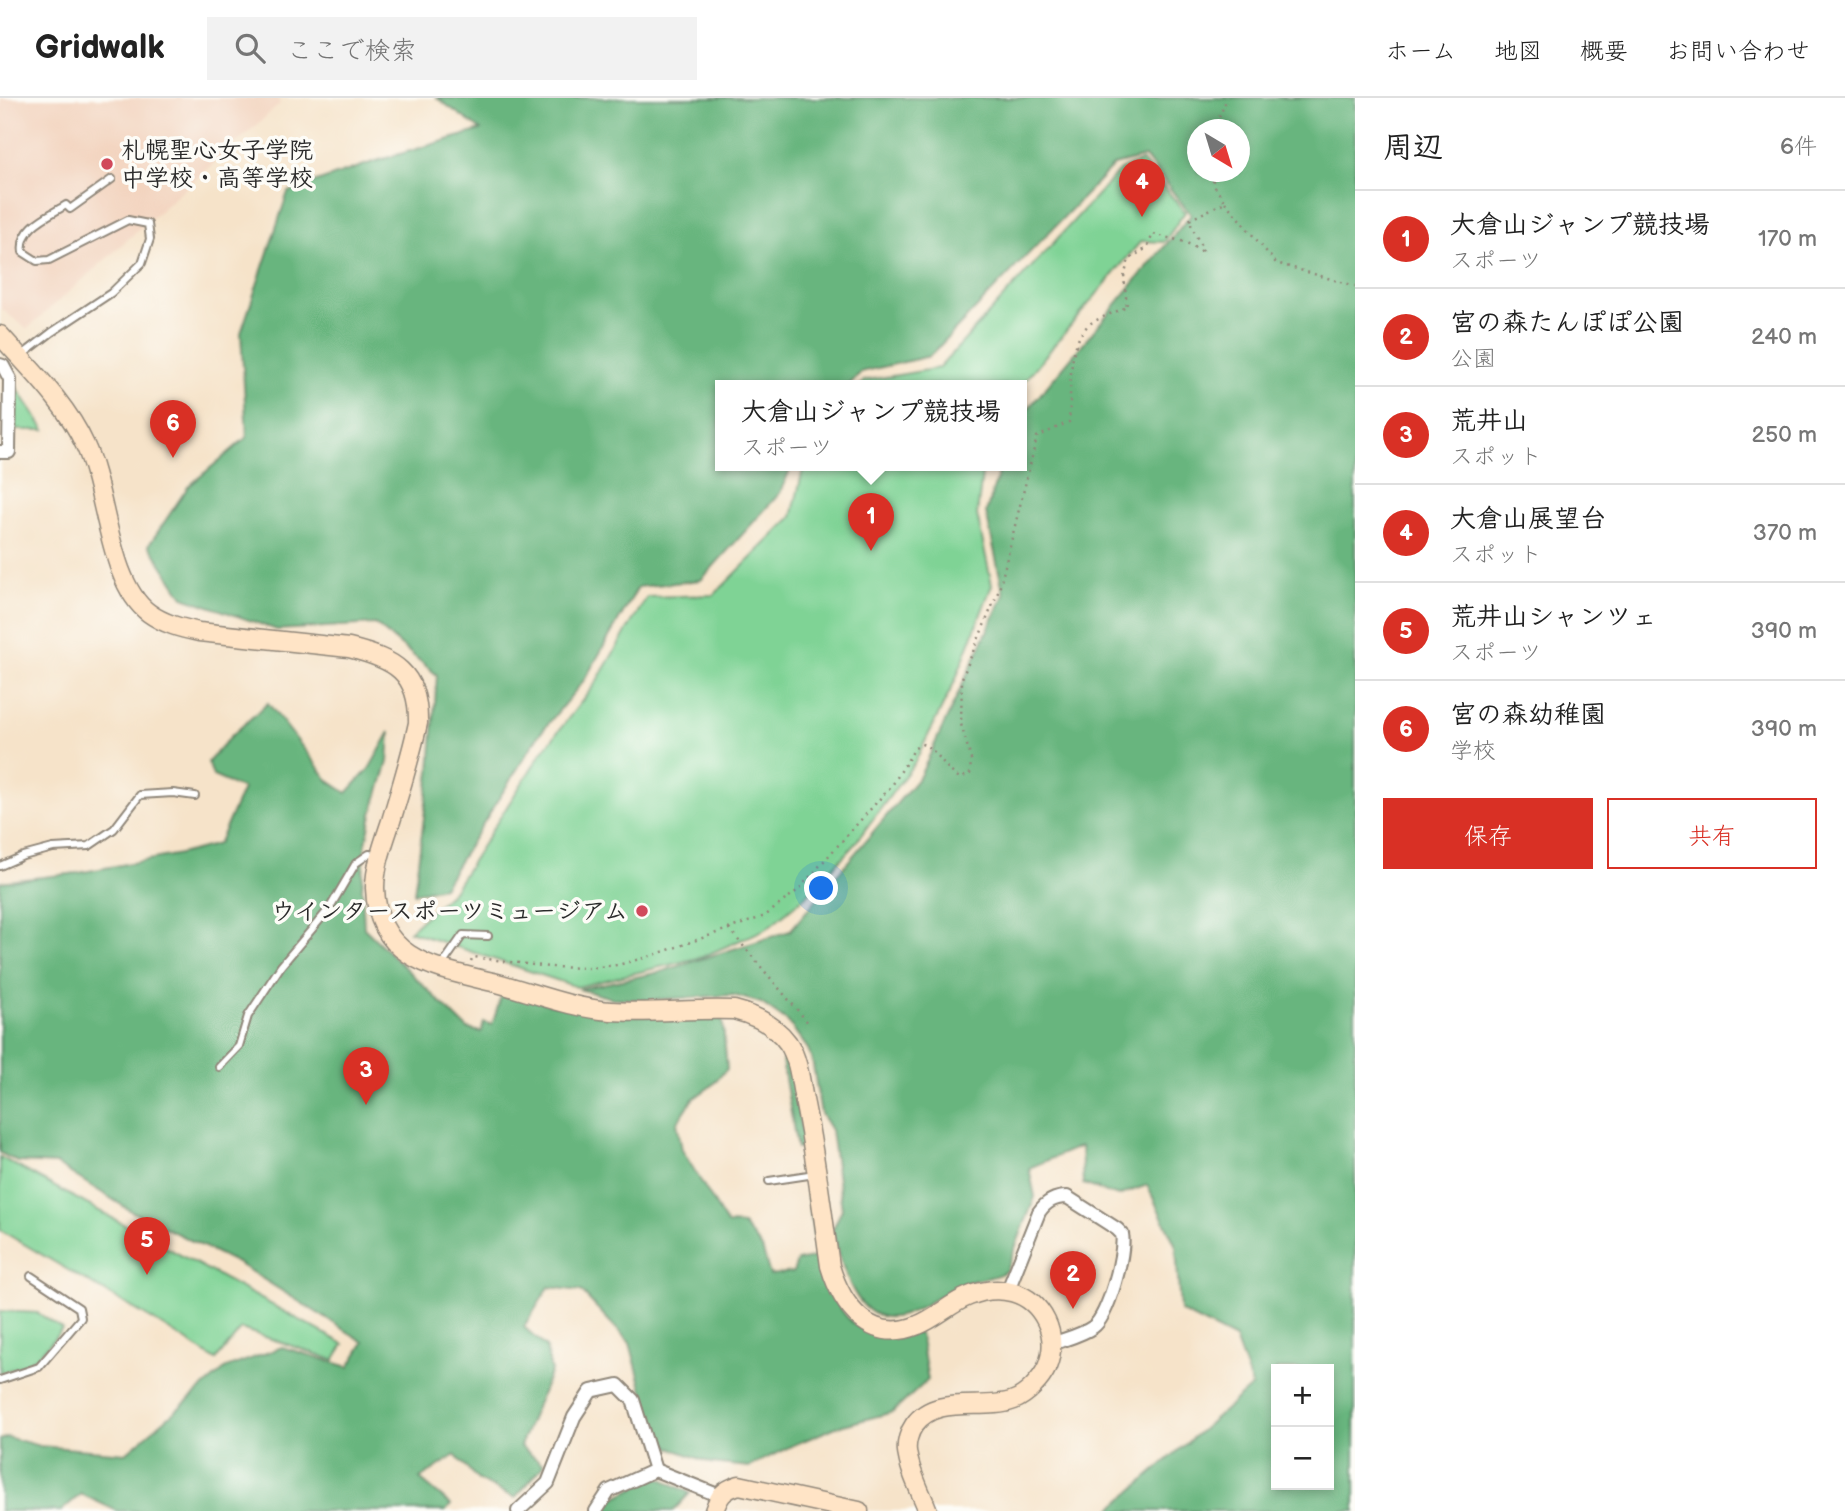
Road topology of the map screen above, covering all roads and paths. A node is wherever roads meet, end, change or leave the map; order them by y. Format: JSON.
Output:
{"nodes":[{"id":1,"x":1227,"y":98,"type":"edge"},
{"id":2,"x":1218,"y":119,"type":"edge"},
{"id":3,"x":112,"y":178,"type":"dead end"},
{"id":4,"x":1213,"y":182,"type":"edge"},
{"id":5,"x":1225,"y":202,"type":"junction"},
{"id":6,"x":1355,"y":286,"type":"edge"},
{"id":7,"x":1,"y":337,"type":"edge"},
{"id":8,"x":20,"y":357,"type":"junction"},
{"id":9,"x":0,"y":365,"type":"edge"},
{"id":10,"x":0,"y":452,"type":"edge"},
{"id":11,"x":195,"y":796,"type":"dead end"},
{"id":12,"x":380,"y":856,"type":"junction"},
{"id":13,"x":0,"y":866,"type":"edge"},
{"id":14,"x":729,"y":929,"type":"junction"},
{"id":15,"x":488,"y":936,"type":"dead end"},
{"id":16,"x":439,"y":970,"type":"junction"},
{"id":17,"x":464,"y":977,"type":"junction"},
{"id":18,"x":810,"y":1025,"type":"dead end"},
{"id":19,"x":219,"y":1067,"type":"dead end"},
{"id":20,"x":817,"y":1173,"type":"junction"},
{"id":21,"x":769,"y":1181,"type":"dead end"},
{"id":22,"x":31,"y":1276,"type":"dead end"},
{"id":23,"x":1008,"y":1290,"type":"junction"},
{"id":24,"x":1052,"y":1344,"type":"junction"},
{"id":25,"x":0,"y":1380,"type":"edge"},
{"id":26,"x":655,"y":1470,"type":"junction"},
{"id":27,"x":717,"y":1503,"type":"edge"},
{"id":28,"x":518,"y":1511,"type":"edge"},
{"id":29,"x":596,"y":1511,"type":"edge"},
{"id":30,"x":859,"y":1511,"type":"edge"},
{"id":31,"x":928,"y":1511,"type":"edge"}],
"edges":[{"from":1,"to":2,"type":"path"},
{"from":3,"to":8,"type":"lane"},
{"from":4,"to":5,"type":"path"},
{"from":5,"to":6,"type":"path"},
{"from":5,"to":14,"type":"path"},
{"from":7,"to":8,"type":"street"},
{"from":8,"to":12,"type":"street"},
{"from":9,"to":10,"type":"street"},
{"from":11,"to":13,"type":"lane"},
{"from":12,"to":16,"type":"street"},
{"from":12,"to":19,"type":"lane"},
{"from":14,"to":17,"type":"path"},
{"from":14,"to":18,"type":"path"},
{"from":15,"to":16,"type":"lane"},
{"from":16,"to":17,"type":"street"},
{"from":17,"to":20,"type":"street"},
{"from":20,"to":21,"type":"lane"},
{"from":20,"to":23,"type":"street"},
{"from":22,"to":25,"type":"lane"},
{"from":23,"to":24,"type":"street"},
{"from":23,"to":24,"type":"street"},
{"from":24,"to":31,"type":"street"},
{"from":26,"to":27,"type":"street"},
{"from":26,"to":28,"type":"street"},
{"from":26,"to":29,"type":"street"},
{"from":27,"to":30,"type":"street"}]}
